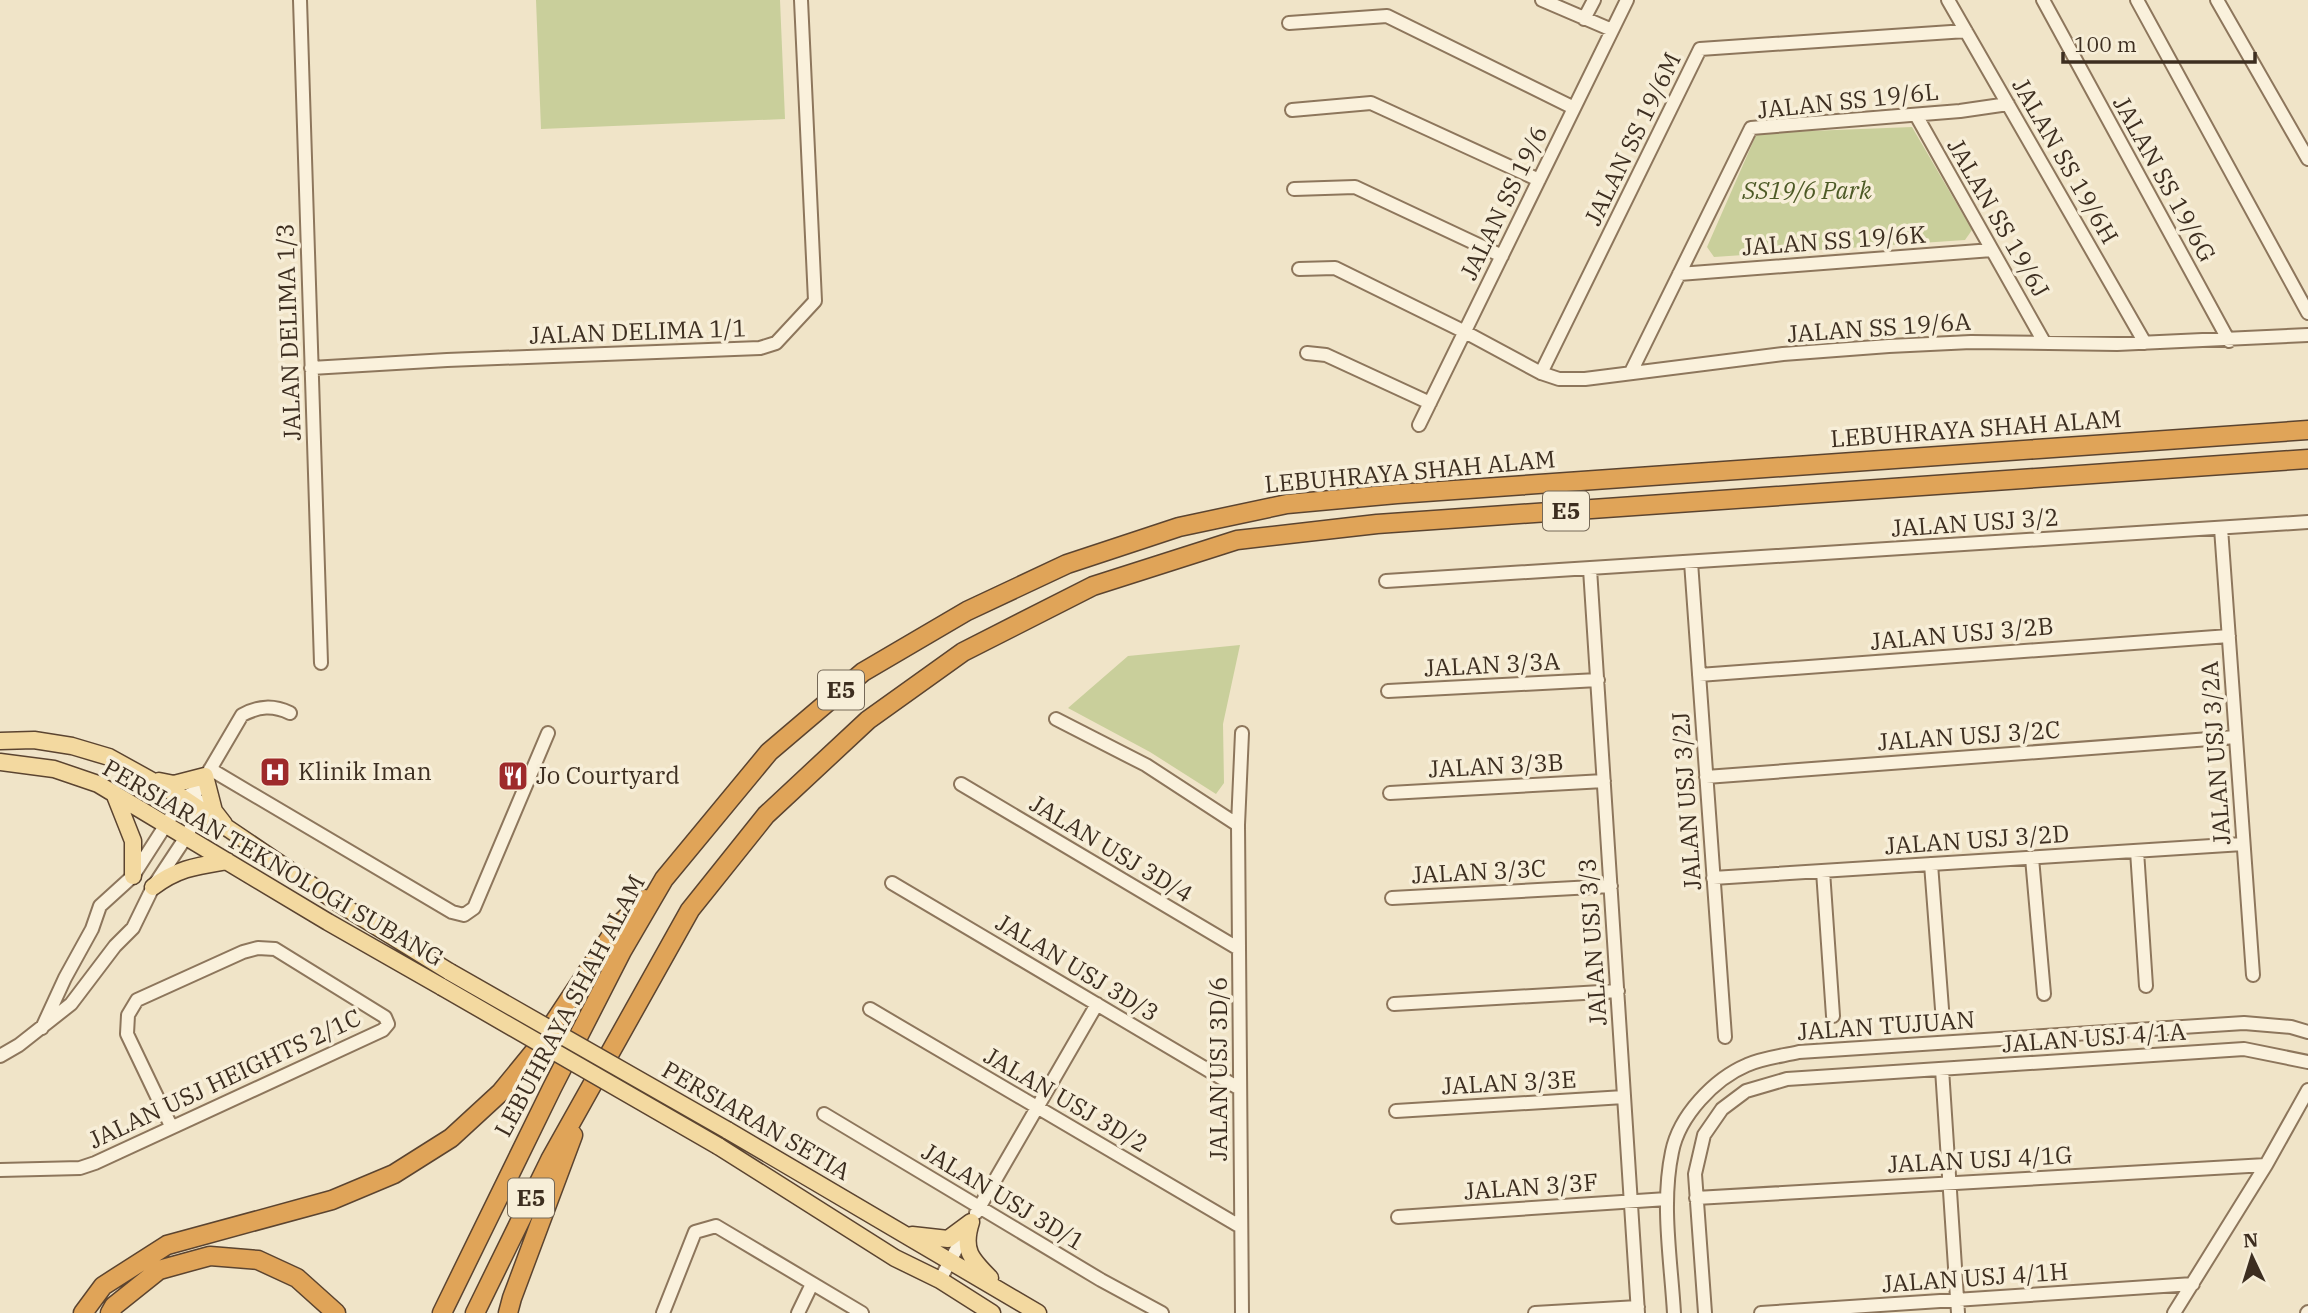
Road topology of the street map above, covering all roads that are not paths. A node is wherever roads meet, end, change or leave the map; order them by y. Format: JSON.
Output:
{"nodes":[{"id":1,"x":300,"y":0,"type":"edge"},
{"id":2,"x":802,"y":0,"type":"edge"},
{"id":3,"x":1542,"y":0,"type":"edge"},
{"id":4,"x":1594,"y":0,"type":"edge"},
{"id":5,"x":1626,"y":0,"type":"edge"},
{"id":6,"x":1948,"y":0,"type":"edge"},
{"id":7,"x":2043,"y":0,"type":"edge"},
{"id":8,"x":2137,"y":0,"type":"edge"},
{"id":9,"x":2217,"y":0,"type":"edge"},
{"id":10,"x":1584,"y":19,"type":"junction"},
{"id":11,"x":1289,"y":23,"type":"dead end"},
{"id":12,"x":1612,"y":30,"type":"junction"},
{"id":13,"x":1966,"y":31,"type":"junction"},
{"id":14,"x":2008,"y":104,"type":"junction"},
{"id":15,"x":1574,"y":108,"type":"junction"},
{"id":16,"x":1292,"y":110,"type":"dead end"},
{"id":17,"x":1916,"y":115,"type":"junction"},
{"id":18,"x":2308,"y":159,"type":"edge"},
{"id":19,"x":1539,"y":180,"type":"junction"},
{"id":20,"x":1294,"y":189,"type":"dead end"},
{"id":21,"x":1992,"y":250,"type":"junction"},
{"id":22,"x":1502,"y":256,"type":"junction"},
{"id":23,"x":1299,"y":269,"type":"dead end"},
{"id":24,"x":1679,"y":274,"type":"junction"},
{"id":25,"x":2308,"y":313,"type":"edge"},
{"id":26,"x":1465,"y":332,"type":"junction"},
{"id":27,"x":2308,"y":335,"type":"edge"},
{"id":28,"x":2229,"y":341,"type":"junction"},
{"id":29,"x":2045,"y":342,"type":"junction"},
{"id":30,"x":2145,"y":343,"type":"junction"},
{"id":31,"x":1307,"y":353,"type":"dead end"},
{"id":32,"x":311,"y":368,"type":"junction"},
{"id":33,"x":1631,"y":372,"type":"junction"},
{"id":34,"x":1541,"y":373,"type":"junction"},
{"id":35,"x":1430,"y":403,"type":"junction"},
{"id":36,"x":1419,"y":425,"type":"dead end"},
{"id":37,"x":2308,"y":430,"type":"edge"},
{"id":38,"x":2308,"y":459,"type":"edge"},
{"id":39,"x":2308,"y":522,"type":"edge"},
{"id":40,"x":2221,"y":528,"type":"junction"},
{"id":41,"x":1690,"y":562,"type":"junction"},
{"id":42,"x":1590,"y":569,"type":"junction"},
{"id":43,"x":1387,"y":581,"type":"dead end"},
{"id":44,"x":2229,"y":636,"type":"junction"},
{"id":45,"x":321,"y":663,"type":"dead end"},
{"id":46,"x":1699,"y":675,"type":"junction"},
{"id":47,"x":1598,"y":680,"type":"junction"},
{"id":48,"x":1388,"y":691,"type":"dead end"},
{"id":49,"x":290,"y":713,"type":"dead end"},
{"id":50,"x":1056,"y":719,"type":"dead end"},
{"id":51,"x":548,"y":733,"type":"dead end"},
{"id":52,"x":1242,"y":733,"type":"dead end"},
{"id":53,"x":2236,"y":737,"type":"junction"},
{"id":54,"x":0,"y":741,"type":"edge"},
{"id":55,"x":0,"y":762,"type":"edge"},
{"id":56,"x":1706,"y":776,"type":"junction"},
{"id":57,"x":149,"y":780,"type":"junction"},
{"id":58,"x":1604,"y":781,"type":"junction"},
{"id":59,"x":199,"y":783,"type":"junction"},
{"id":60,"x":961,"y":784,"type":"dead end"},
{"id":61,"x":114,"y":793,"type":"junction"},
{"id":62,"x":1390,"y":793,"type":"dead end"},
{"id":63,"x":200,"y":810,"type":"junction"},
{"id":64,"x":167,"y":824,"type":"junction"},
{"id":65,"x":1238,"y":825,"type":"junction"},
{"id":66,"x":230,"y":831,"type":"junction"},
{"id":67,"x":186,"y":837,"type":"junction"},
{"id":68,"x":2244,"y":844,"type":"junction"},
{"id":69,"x":2137,"y":851,"type":"junction"},
{"id":70,"x":2032,"y":858,"type":"junction"},
{"id":71,"x":227,"y":861,"type":"junction"},
{"id":72,"x":1931,"y":864,"type":"junction"},
{"id":73,"x":1823,"y":871,"type":"junction"},
{"id":74,"x":133,"y":876,"type":"junction"},
{"id":75,"x":1713,"y":878,"type":"junction"},
{"id":76,"x":664,"y":879,"type":"junction"},
{"id":77,"x":892,"y":883,"type":"dead end"},
{"id":78,"x":1611,"y":886,"type":"junction"},
{"id":79,"x":153,"y":887,"type":"junction"},
{"id":80,"x":1392,"y":898,"type":"dead end"},
{"id":81,"x":1239,"y":949,"type":"junction"},
{"id":82,"x":450,"y":972,"type":"joint"},
{"id":83,"x":2253,"y":975,"type":"dead end"},
{"id":84,"x":2146,"y":986,"type":"dead end"},
{"id":85,"x":442,"y":987,"type":"joint"},
{"id":86,"x":1618,"y":991,"type":"junction"},
{"id":87,"x":2044,"y":994,"type":"dead end"},
{"id":88,"x":1097,"y":1004,"type":"junction"},
{"id":89,"x":1394,"y":1004,"type":"dead end"},
{"id":90,"x":870,"y":1009,"type":"dead end"},
{"id":91,"x":1941,"y":1009,"type":"dead end"},
{"id":92,"x":1833,"y":1016,"type":"dead end"},
{"id":93,"x":42,"y":1028,"type":"junction"},
{"id":94,"x":2308,"y":1032,"type":"edge"},
{"id":95,"x":1725,"y":1037,"type":"dead end"},
{"id":96,"x":0,"y":1056,"type":"edge"},
{"id":97,"x":2308,"y":1062,"type":"edge"},
{"id":98,"x":1942,"y":1069,"type":"junction"},
{"id":99,"x":591,"y":1086,"type":"junction"},
{"id":100,"x":1240,"y":1089,"type":"junction"},
{"id":101,"x":2308,"y":1090,"type":"edge"},
{"id":102,"x":1624,"y":1097,"type":"junction"},
{"id":103,"x":1038,"y":1108,"type":"junction"},
{"id":104,"x":1396,"y":1111,"type":"dead end"},
{"id":105,"x":824,"y":1114,"type":"dead end"},
{"id":106,"x":171,"y":1126,"type":"junction"},
{"id":107,"x":2266,"y":1165,"type":"junction"},
{"id":108,"x":0,"y":1170,"type":"edge"},
{"id":109,"x":1949,"y":1183,"type":"junction"},
{"id":110,"x":1696,"y":1198,"type":"junction"},
{"id":111,"x":1667,"y":1199,"type":"junction"},
{"id":112,"x":1631,"y":1201,"type":"junction"},
{"id":113,"x":979,"y":1208,"type":"junction"},
{"id":114,"x":1398,"y":1217,"type":"dead end"},
{"id":115,"x":971,"y":1222,"type":"junction"},
{"id":116,"x":1241,"y":1227,"type":"junction"},
{"id":117,"x":906,"y":1235,"type":"junction"},
{"id":118,"x":949,"y":1259,"type":"junction"},
{"id":119,"x":940,"y":1280,"type":"junction"},
{"id":120,"x":812,"y":1284,"type":"junction"},
{"id":121,"x":2193,"y":1284,"type":"junction"},
{"id":122,"x":1004,"y":1293,"type":"junction"},
{"id":123,"x":1957,"y":1306,"type":"edge"},
{"id":124,"x":1638,"y":1310,"type":"edge"},
{"id":125,"x":83,"y":1313,"type":"edge"},
{"id":126,"x":110,"y":1313,"type":"edge"},
{"id":127,"x":336,"y":1313,"type":"edge"},
{"id":128,"x":442,"y":1313,"type":"edge"},
{"id":129,"x":475,"y":1313,"type":"edge"},
{"id":130,"x":508,"y":1313,"type":"edge"},
{"id":131,"x":663,"y":1313,"type":"edge"},
{"id":132,"x":798,"y":1313,"type":"edge"},
{"id":133,"x":862,"y":1313,"type":"edge"},
{"id":134,"x":992,"y":1313,"type":"edge"},
{"id":135,"x":1038,"y":1313,"type":"edge"},
{"id":136,"x":1163,"y":1313,"type":"edge"},
{"id":137,"x":1242,"y":1313,"type":"edge"},
{"id":138,"x":1535,"y":1313,"type":"edge"},
{"id":139,"x":1674,"y":1313,"type":"edge"},
{"id":140,"x":1704,"y":1313,"type":"edge"},
{"id":141,"x":1761,"y":1313,"type":"edge"},
{"id":142,"x":2174,"y":1313,"type":"edge"}],
"edges":[{"from":1,"to":32,"type":"street","name":"JALAN DELIMA 1/3"},
{"from":2,"to":32,"type":"street","name":"JALAN DELIMA 1/1"},
{"from":3,"to":10,"type":"street"},
{"from":4,"to":10,"type":"street"},
{"from":5,"to":12,"type":"street","name":"JALAN SS 19/6"},
{"from":6,"to":13,"type":"street","name":"JALAN SS 19/6H"},
{"from":7,"to":28,"type":"street","name":"JALAN SS 19/6G"},
{"from":8,"to":25,"type":"street"},
{"from":9,"to":18,"type":"street"},
{"from":10,"to":12,"type":"street"},
{"from":11,"to":15,"type":"street"},
{"from":12,"to":15,"type":"street","name":"JALAN SS 19/6"},
{"from":13,"to":14,"type":"street","name":"JALAN SS 19/6H"},
{"from":13,"to":34,"type":"street","name":"JALAN SS 19/6M"},
{"from":14,"to":17,"type":"street","name":"JALAN SS 19/6L"},
{"from":14,"to":30,"type":"street","name":"JALAN SS 19/6H"},
{"from":15,"to":19,"type":"street","name":"JALAN SS 19/6"},
{"from":16,"to":19,"type":"street"},
{"from":17,"to":21,"type":"street","name":"JALAN SS 19/6J"},
{"from":17,"to":24,"type":"street","name":"JALAN SS 19/6L"},
{"from":19,"to":22,"type":"street","name":"JALAN SS 19/6"},
{"from":20,"to":22,"type":"street"},
{"from":21,"to":24,"type":"street","name":"JALAN SS 19/6K"},
{"from":21,"to":29,"type":"street","name":"JALAN SS 19/6J"},
{"from":22,"to":26,"type":"street","name":"JALAN SS 19/6"},
{"from":23,"to":26,"type":"street","name":"JALAN SS 19/6A"},
{"from":24,"to":33,"type":"street","name":"JALAN SS 19/6L"},
{"from":26,"to":34,"type":"street","name":"JALAN SS 19/6A"},
{"from":26,"to":35,"type":"street","name":"JALAN SS 19/6"},
{"from":27,"to":28,"type":"street","name":"JALAN SS 19/6A"},
{"from":28,"to":30,"type":"street","name":"JALAN SS 19/6A"},
{"from":29,"to":30,"type":"street","name":"JALAN SS 19/6A"},
{"from":29,"to":33,"type":"street","name":"JALAN SS 19/6A"},
{"from":31,"to":35,"type":"street"},
{"from":32,"to":45,"type":"street","name":"JALAN DELIMA 1/3"},
{"from":33,"to":34,"type":"street","name":"JALAN SS 19/6A"},
{"from":35,"to":36,"type":"street","name":"JALAN SS 19/6"},
{"from":37,"to":76,"type":"highway","name":"LEBUHRAYA SHAH ALAM","number":"E5"},
{"from":38,"to":99,"type":"highway","name":"LEBUHRAYA SHAH ALAM","number":"E5"},
{"from":39,"to":40,"type":"street","name":"JALAN USJ 3/2"},
{"from":40,"to":41,"type":"street","name":"JALAN USJ 3/2"},
{"from":40,"to":44,"type":"street","name":"JALAN USJ 3/2A"},
{"from":41,"to":42,"type":"street","name":"JALAN USJ 3/2"},
{"from":41,"to":46,"type":"street","name":"JALAN USJ 3/2J"},
{"from":42,"to":43,"type":"street"},
{"from":42,"to":47,"type":"street","name":"JALAN USJ 3/3"},
{"from":44,"to":46,"type":"street","name":"JALAN USJ 3/2B"},
{"from":44,"to":53,"type":"street","name":"JALAN USJ 3/2A"},
{"from":46,"to":56,"type":"street","name":"JALAN USJ 3/2J"},
{"from":47,"to":48,"type":"street","name":"JALAN 3/3A"},
{"from":47,"to":58,"type":"street","name":"JALAN USJ 3/3"},
{"from":49,"to":59,"type":"street"},
{"from":50,"to":65,"type":"street"},
{"from":51,"to":59,"type":"street"},
{"from":52,"to":65,"type":"street","name":"JALAN USJ 3D/6"},
{"from":53,"to":56,"type":"street","name":"JALAN USJ 3/2C"},
{"from":53,"to":68,"type":"street","name":"JALAN USJ 3/2A"},
{"from":54,"to":57,"type":"main road","name":"PERSIARAN TEKNOLOGI SUBANG"},
{"from":55,"to":61,"type":"main road","name":"PERSIARAN TEKNOLOGI SUBANG"},
{"from":56,"to":75,"type":"street","name":"JALAN USJ 3/2J"},
{"from":57,"to":59,"type":"main road","name":"PERSIARAN TEKNOLOGI SUBANG"},
{"from":57,"to":59,"type":"main road"},
{"from":58,"to":62,"type":"street","name":"JALAN 3/3B"},
{"from":58,"to":78,"type":"street","name":"JALAN USJ 3/3"},
{"from":59,"to":63,"type":"main road","name":"PERSIARAN TEKNOLOGI SUBANG"},
{"from":59,"to":64,"type":"street"},
{"from":59,"to":66,"type":"main road"},
{"from":60,"to":81,"type":"street","name":"JALAN USJ 3D/4"},
{"from":61,"to":64,"type":"main road","name":"PERSIARAN TEKNOLOGI SUBANG"},
{"from":61,"to":74,"type":"main road"},
{"from":63,"to":66,"type":"main road","name":"PERSIARAN TEKNOLOGI SUBANG"},
{"from":63,"to":67,"type":"street"},
{"from":64,"to":67,"type":"main road","name":"PERSIARAN TEKNOLOGI SUBANG"},
{"from":64,"to":74,"type":"street"},
{"from":65,"to":81,"type":"street","name":"JALAN USJ 3D/6"},
{"from":66,"to":82,"type":"main road","name":"PERSIARAN TEKNOLOGI SUBANG"},
{"from":67,"to":71,"type":"main road","name":"PERSIARAN TEKNOLOGI SUBANG"},
{"from":67,"to":79,"type":"street"},
{"from":68,"to":69,"type":"street","name":"JALAN USJ 3/2D"},
{"from":68,"to":83,"type":"street","name":"JALAN USJ 3/2A"},
{"from":69,"to":70,"type":"street","name":"JALAN USJ 3/2D"},
{"from":69,"to":84,"type":"street"},
{"from":70,"to":72,"type":"street","name":"JALAN USJ 3/2D"},
{"from":70,"to":87,"type":"street"},
{"from":71,"to":79,"type":"main road"},
{"from":71,"to":85,"type":"main road","name":"PERSIARAN TEKNOLOGI SUBANG"},
{"from":72,"to":73,"type":"street","name":"JALAN USJ 3/2D"},
{"from":72,"to":91,"type":"street"},
{"from":73,"to":75,"type":"street","name":"JALAN USJ 3/2D"},
{"from":73,"to":92,"type":"street"},
{"from":74,"to":93,"type":"street"},
{"from":75,"to":95,"type":"street","name":"JALAN USJ 3/2J"},
{"from":76,"to":125,"type":"highway"},
{"from":76,"to":128,"type":"highway","name":"LEBUHRAYA SHAH ALAM","number":"E5"},
{"from":77,"to":88,"type":"street","name":"JALAN USJ 3D/3"},
{"from":78,"to":80,"type":"street","name":"JALAN 3/3C"},
{"from":78,"to":86,"type":"street","name":"JALAN USJ 3/3"},
{"from":79,"to":93,"type":"street"},
{"from":81,"to":100,"type":"street","name":"JALAN USJ 3D/6"},
{"from":82,"to":117,"type":"main road","name":"PERSIARAN SETIA","bridge":true},
{"from":85,"to":119,"type":"main road","name":"PERSIARAN SETIA","bridge":true},
{"from":86,"to":89,"type":"street"},
{"from":86,"to":102,"type":"street","name":"JALAN USJ 3/3"},
{"from":88,"to":100,"type":"street","name":"JALAN USJ 3D/3"},
{"from":88,"to":103,"type":"street"},
{"from":90,"to":103,"type":"street","name":"JALAN USJ 3D/2"},
{"from":93,"to":96,"type":"street"},
{"from":94,"to":111,"type":"street","name":"JALAN TUJUAN"},
{"from":97,"to":98,"type":"street","name":"JALAN USJ 4/1A"},
{"from":98,"to":109,"type":"street"},
{"from":98,"to":110,"type":"street","name":"JALAN USJ 4/1A"},
{"from":99,"to":129,"type":"highway","name":"LEBUHRAYA SHAH ALAM","number":"E5"},
{"from":99,"to":130,"type":"highway"},
{"from":100,"to":116,"type":"street","name":"JALAN USJ 3D/6"},
{"from":101,"to":107,"type":"street"},
{"from":102,"to":104,"type":"street","name":"JALAN 3/3E"},
{"from":102,"to":112,"type":"street","name":"JALAN USJ 3/3"},
{"from":103,"to":113,"type":"street"},
{"from":103,"to":116,"type":"street","name":"JALAN USJ 3D/2"},
{"from":105,"to":113,"type":"street","name":"JALAN USJ 3D/1"},
{"from":106,"to":106,"type":"street","name":"JALAN USJ HEIGHTS 2/1C"},
{"from":106,"to":108,"type":"street","name":"JALAN USJ HEIGHTS 2/1C"},
{"from":107,"to":109,"type":"street","name":"JALAN USJ 4/1G"},
{"from":107,"to":121,"type":"street"},
{"from":109,"to":110,"type":"street","name":"JALAN USJ 4/1G"},
{"from":109,"to":123,"type":"street"},
{"from":110,"to":140,"type":"street","name":"JALAN USJ 4/1A"},
{"from":111,"to":112,"type":"street","name":"JALAN 3/3F"},
{"from":111,"to":139,"type":"street","name":"JALAN TUJUAN"},
{"from":112,"to":114,"type":"street","name":"JALAN 3/3F"},
{"from":112,"to":124,"type":"street","name":"JALAN USJ 3/3"},
{"from":113,"to":115,"type":"street"},
{"from":113,"to":136,"type":"street","name":"JALAN USJ 3D/1"},
{"from":115,"to":117,"type":"main road"},
{"from":115,"to":118,"type":"street"},
{"from":115,"to":122,"type":"main road"},
{"from":116,"to":137,"type":"street","name":"JALAN USJ 3D/6"},
{"from":117,"to":118,"type":"main road","name":"PERSIARAN SETIA"},
{"from":118,"to":119,"type":"street"},
{"from":118,"to":122,"type":"main road","name":"PERSIARAN SETIA"},
{"from":119,"to":134,"type":"main road","name":"PERSIARAN SETIA"},
{"from":120,"to":131,"type":"street"},
{"from":120,"to":132,"type":"street"},
{"from":120,"to":133,"type":"street"},
{"from":121,"to":123,"type":"street","name":"JALAN USJ 4/1H"},
{"from":121,"to":142,"type":"street"},
{"from":122,"to":135,"type":"main road","name":"PERSIARAN SETIA"},
{"from":123,"to":141,"type":"street","name":"JALAN USJ 4/1H"},
{"from":124,"to":138,"type":"street"},
{"from":126,"to":127,"type":"highway"}]}
